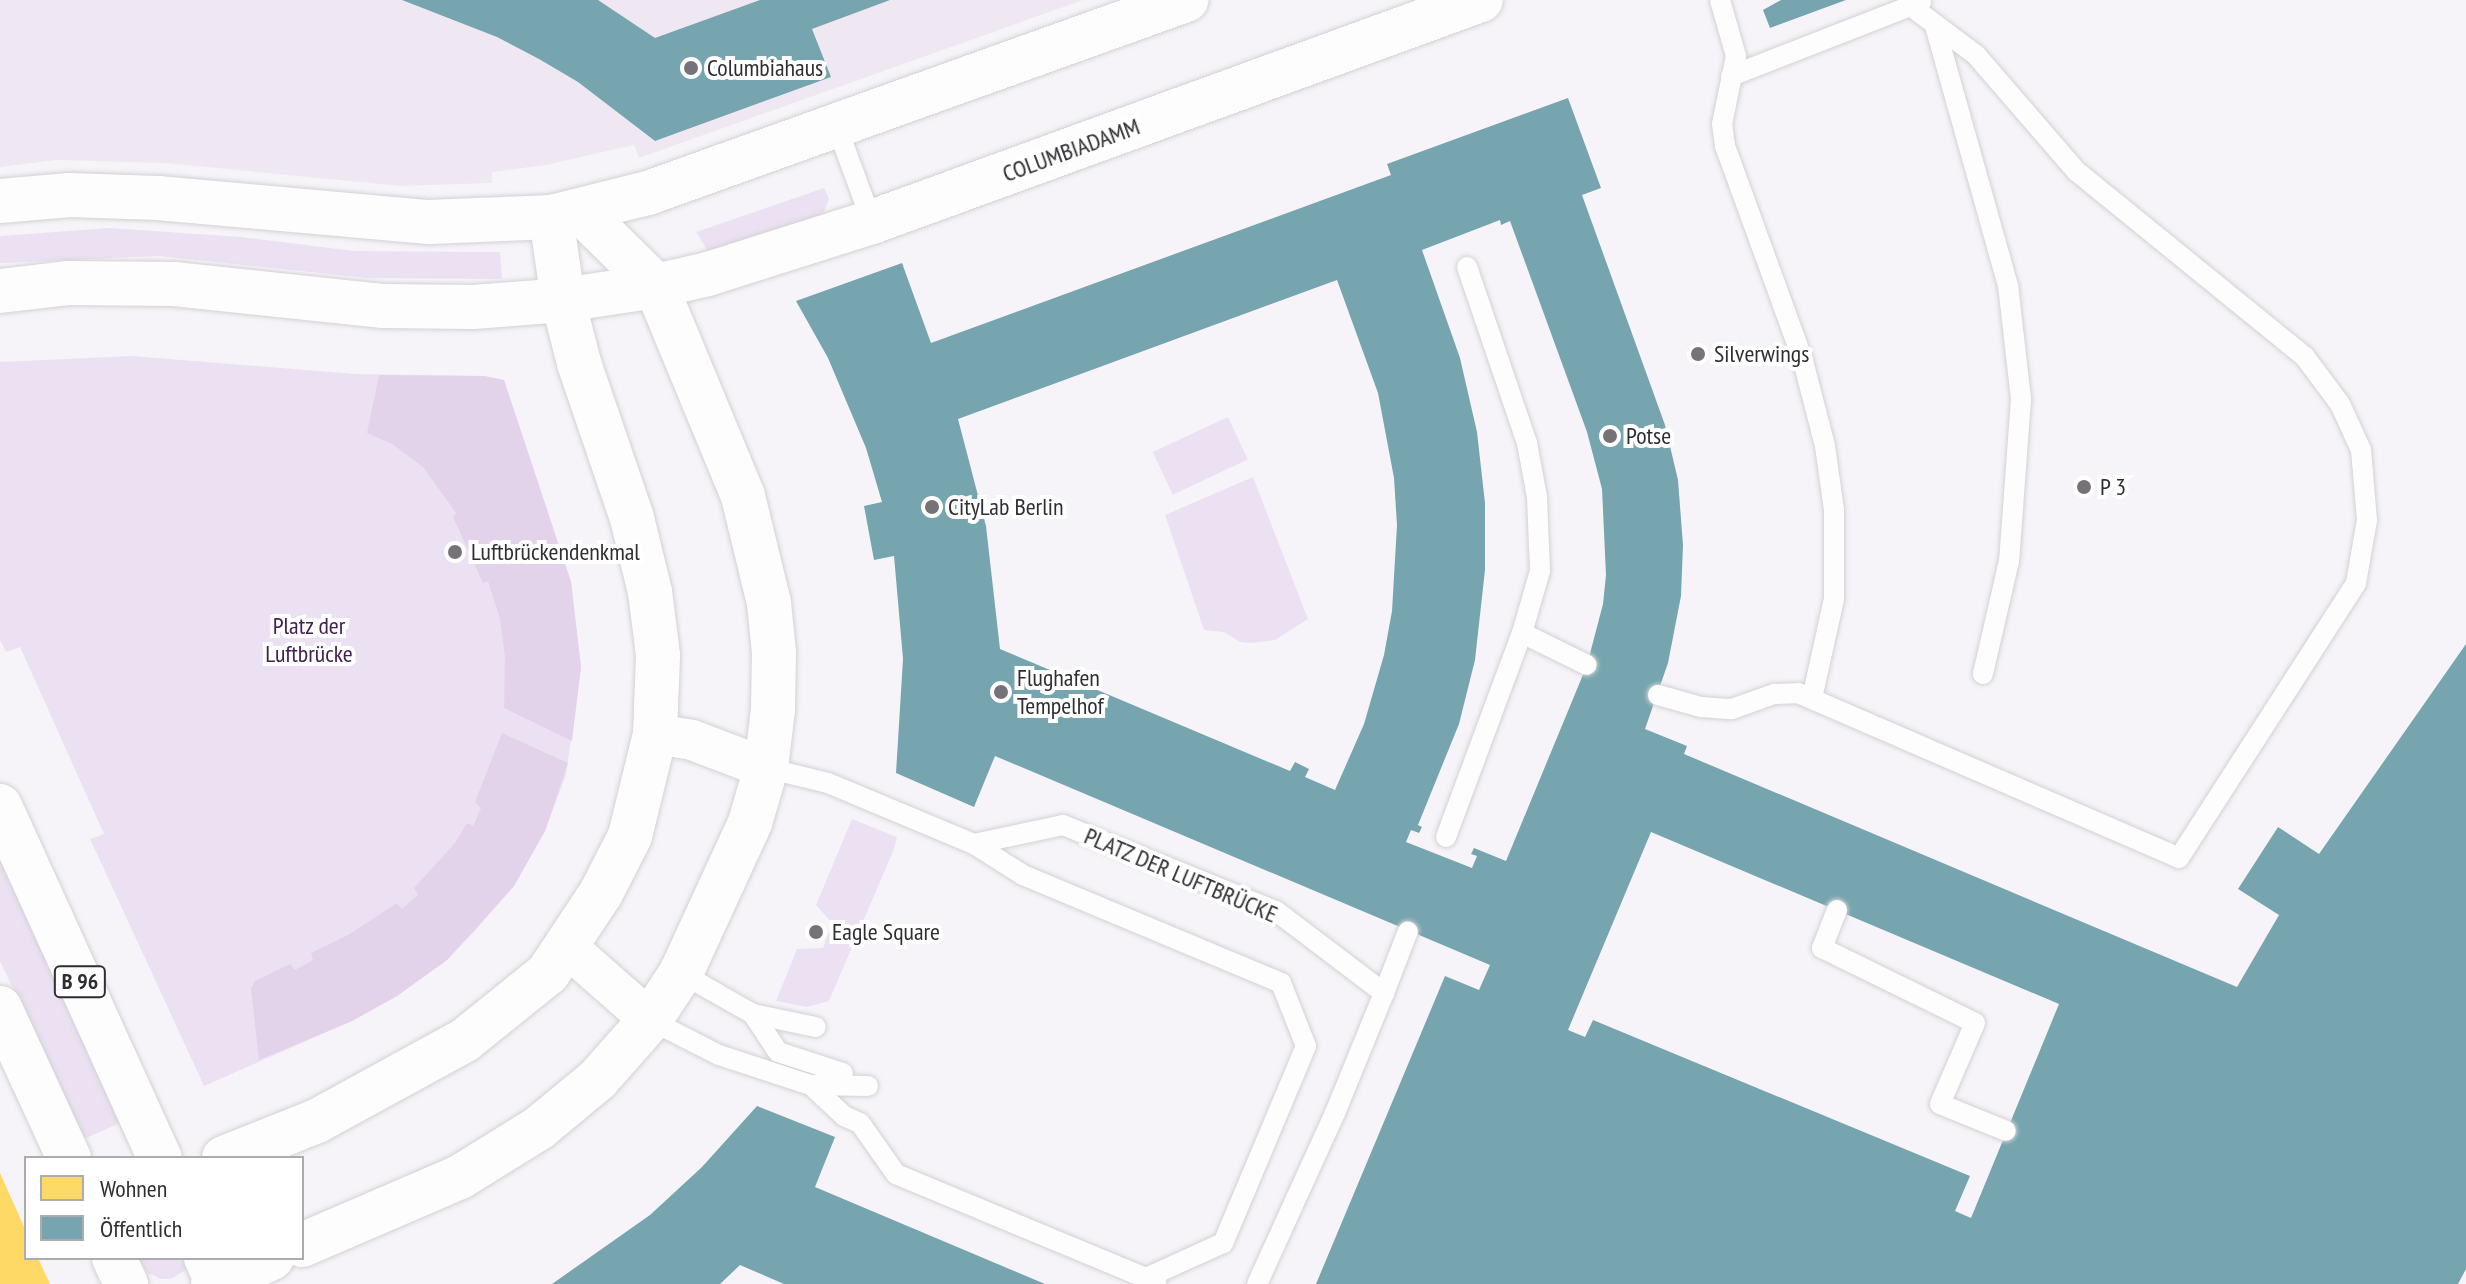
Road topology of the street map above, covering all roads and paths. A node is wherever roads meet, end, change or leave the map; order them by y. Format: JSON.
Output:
{"nodes":[{"id":1,"x":1186,"y":0,"type":"edge"},
{"id":2,"x":1481,"y":0,"type":"edge"},
{"id":3,"x":1720,"y":0,"type":"edge"},
{"id":4,"x":1918,"y":4,"type":"edge"},
{"id":5,"x":1935,"y":26,"type":"junction"},
{"id":6,"x":1731,"y":76,"type":"junction"},
{"id":7,"x":837,"y":127,"type":"junction"},
{"id":8,"x":0,"y":201,"type":"edge"},
{"id":9,"x":566,"y":214,"type":"junction"},
{"id":10,"x":872,"y":222,"type":"junction"},
{"id":11,"x":1467,"y":267,"type":"dead end"},
{"id":12,"x":656,"y":286,"type":"junction"},
{"id":13,"x":0,"y":291,"type":"edge"},
{"id":14,"x":563,"y":300,"type":"junction"},
{"id":15,"x":1522,"y":633,"type":"junction"},
{"id":16,"x":1587,"y":665,"type":"dead end"},
{"id":17,"x":1983,"y":674,"type":"dead end"},
{"id":18,"x":1658,"y":695,"type":"dead end"},
{"id":19,"x":1812,"y":698,"type":"junction"},
{"id":20,"x":655,"y":734,"type":"junction"},
{"id":21,"x":766,"y":768,"type":"junction"},
{"id":22,"x":0,"y":806,"type":"edge"},
{"id":23,"x":1446,"y":837,"type":"dead end"},
{"id":24,"x":974,"y":844,"type":"junction"},
{"id":25,"x":1837,"y":910,"type":"dead end"},
{"id":26,"x":1408,"y":931,"type":"dead end"},
{"id":27,"x":567,"y":947,"type":"junction"},
{"id":28,"x":681,"y":973,"type":"junction"},
{"id":29,"x":1384,"y":993,"type":"junction"},
{"id":30,"x":0,"y":1008,"type":"edge"},
{"id":31,"x":753,"y":1014,"type":"junction"},
{"id":32,"x":650,"y":1020,"type":"junction"},
{"id":33,"x":816,"y":1027,"type":"dead end"},
{"id":34,"x":843,"y":1073,"type":"dead end"},
{"id":35,"x":811,"y":1085,"type":"junction"},
{"id":36,"x":868,"y":1086,"type":"dead end"},
{"id":37,"x":2006,"y":1131,"type":"dead end"},
{"id":38,"x":68,"y":1156,"type":"edge"},
{"id":39,"x":159,"y":1156,"type":"edge"},
{"id":40,"x":229,"y":1156,"type":"edge"},
{"id":41,"x":304,"y":1244,"type":"edge"},
{"id":42,"x":115,"y":1260,"type":"edge"},
{"id":43,"x":266,"y":1260,"type":"edge"},
{"id":44,"x":213,"y":1277,"type":"edge"},
{"id":45,"x":1154,"y":1281,"type":"edge"},
{"id":46,"x":126,"y":1284,"type":"edge"},
{"id":47,"x":1257,"y":1284,"type":"edge"}],
"edges":[{"from":1,"to":7,"type":"main road"},
{"from":2,"to":10,"type":"main road","name":"COLUMBIADAMM"},
{"from":3,"to":6,"type":"lane"},
{"from":4,"to":5,"type":"lane"},
{"from":4,"to":6,"type":"lane"},
{"from":5,"to":17,"type":"lane"},
{"from":5,"to":19,"type":"lane"},
{"from":6,"to":19,"type":"lane"},
{"from":7,"to":9,"type":"main road"},
{"from":7,"to":10,"type":"lane"},
{"from":8,"to":9,"type":"main road"},
{"from":9,"to":12,"type":"main road"},
{"from":9,"to":14,"type":"main road"},
{"from":10,"to":12,"type":"main road","name":"COLUMBIADAMM"},
{"from":11,"to":15,"type":"lane"},
{"from":12,"to":14,"type":"main road"},
{"from":12,"to":21,"type":"main road"},
{"from":13,"to":14,"type":"main road"},
{"from":14,"to":20,"type":"main road"},
{"from":15,"to":16,"type":"lane"},
{"from":15,"to":23,"type":"lane"},
{"from":18,"to":19,"type":"lane"},
{"from":20,"to":21,"type":"street"},
{"from":20,"to":27,"type":"main road"},
{"from":21,"to":24,"type":"lane"},
{"from":21,"to":28,"type":"main road"},
{"from":22,"to":39,"type":"main road","number":"B 96"},
{"from":24,"to":29,"type":"lane","name":"PLATZ DER LUFTBRÜCKE"},
{"from":24,"to":45,"type":"lane"},
{"from":25,"to":37,"type":"lane"},
{"from":26,"to":29,"type":"lane"},
{"from":27,"to":32,"type":"street"},
{"from":27,"to":40,"type":"main road"},
{"from":28,"to":31,"type":"lane"},
{"from":28,"to":32,"type":"main road"},
{"from":29,"to":47,"type":"lane"},
{"from":30,"to":38,"type":"main road"},
{"from":31,"to":33,"type":"lane"},
{"from":31,"to":34,"type":"lane"},
{"from":32,"to":35,"type":"lane"},
{"from":32,"to":41,"type":"main road"},
{"from":35,"to":36,"type":"lane"},
{"from":35,"to":45,"type":"lane"},
{"from":42,"to":46,"type":"main road"},
{"from":43,"to":44,"type":"main road"}]}
